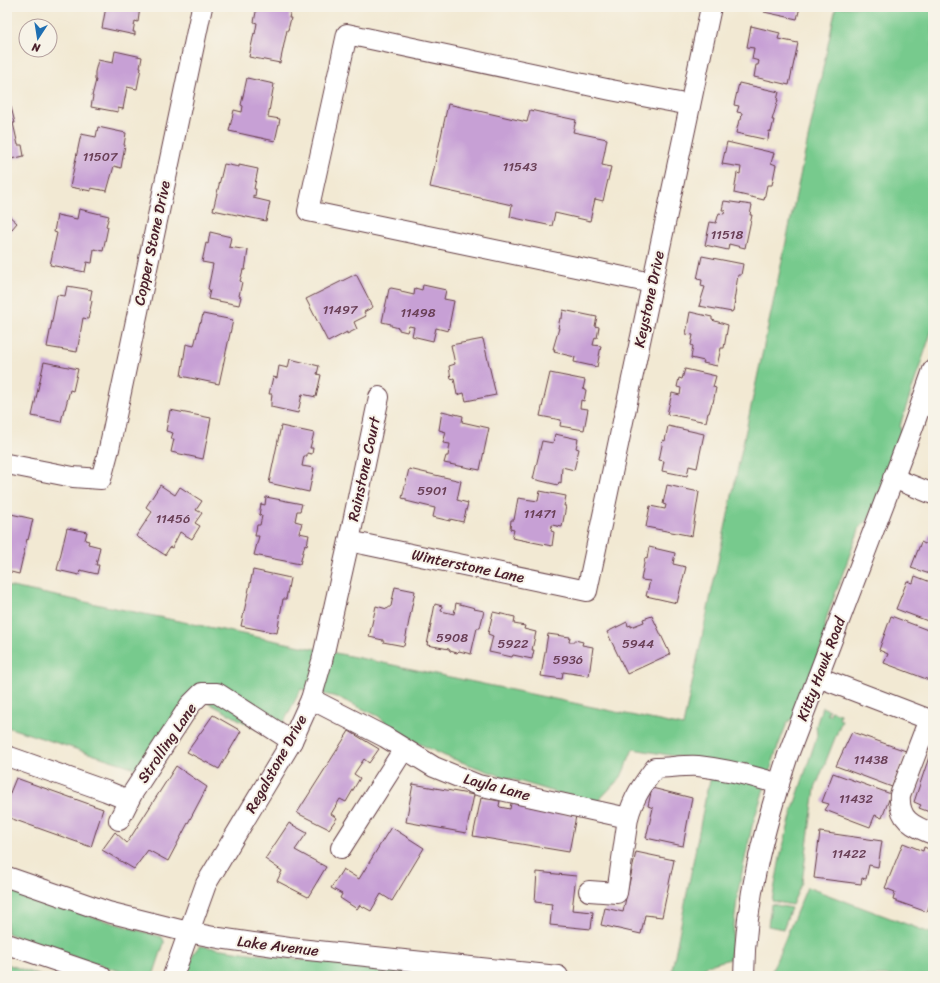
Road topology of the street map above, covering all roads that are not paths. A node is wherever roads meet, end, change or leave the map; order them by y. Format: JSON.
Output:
{"nodes":[{"id":1,"x":202,"y":7,"type":"edge"},
{"id":2,"x":711,"y":7,"type":"edge"},
{"id":3,"x":690,"y":105,"type":"junction"},
{"id":4,"x":652,"y":283,"type":"junction"},
{"id":5,"x":933,"y":370,"type":"edge"},
{"id":6,"x":379,"y":397,"type":"dead end"},
{"id":7,"x":7,"y":464,"type":"edge"},
{"id":8,"x":893,"y":478,"type":"junction"},
{"id":9,"x":933,"y":494,"type":"edge"},
{"id":10,"x":349,"y":541,"type":"junction"},
{"id":11,"x":587,"y":591,"type":"joint"},
{"id":12,"x":818,"y":677,"type":"junction"},
{"id":13,"x":311,"y":699,"type":"junction"},
{"id":14,"x":931,"y":720,"type":"edge"},
{"id":15,"x":292,"y":741,"type":"junction"},
{"id":16,"x":404,"y":749,"type":"junction"},
{"id":17,"x":7,"y":756,"type":"edge"},
{"id":18,"x":779,"y":784,"type":"junction"},
{"id":19,"x":128,"y":800,"type":"junction"},
{"id":20,"x":628,"y":818,"type":"junction"},
{"id":21,"x":119,"y":820,"type":"dead end"},
{"id":22,"x":933,"y":834,"type":"edge"},
{"id":23,"x":341,"y":848,"type":"dead end"},
{"id":24,"x":7,"y":877,"type":"edge"},
{"id":25,"x":589,"y":891,"type":"dead end"},
{"id":26,"x":188,"y":932,"type":"junction"},
{"id":27,"x":7,"y":944,"type":"edge"},
{"id":28,"x":101,"y":976,"type":"edge"},
{"id":29,"x":173,"y":976,"type":"edge"},
{"id":30,"x":558,"y":976,"type":"edge"},
{"id":31,"x":744,"y":976,"type":"edge"}],
"edges":[{"from":1,"to":7,"type":"street","name":"Copper Stone Drive"},
{"from":2,"to":3,"type":"street","name":"Keystone Drive"},
{"from":3,"to":4,"type":"street","name":"Keystone Drive"},
{"from":3,"to":4,"type":"street"},
{"from":4,"to":11,"type":"street","name":"Keystone Drive"},
{"from":5,"to":8,"type":"street","name":"Kitty Hawk Road"},
{"from":6,"to":10,"type":"street","name":"Rainstone Court"},
{"from":8,"to":9,"type":"street"},
{"from":8,"to":12,"type":"street","name":"Kitty Hawk Road"},
{"from":10,"to":11,"type":"street","name":"Winterstone Lane"},
{"from":10,"to":13,"type":"street","name":"Regalstone Drive"},
{"from":12,"to":14,"type":"street"},
{"from":12,"to":18,"type":"street","name":"Kitty Hawk Road"},
{"from":13,"to":15,"type":"street","name":"Regalstone Drive"},
{"from":13,"to":16,"type":"street","name":"Layla Lane"},
{"from":14,"to":22,"type":"street"},
{"from":15,"to":19,"type":"street","name":"Strolling Lane"},
{"from":15,"to":26,"type":"street","name":"Regalstone Drive"},
{"from":16,"to":20,"type":"street","name":"Layla Lane"},
{"from":16,"to":23,"type":"street"},
{"from":17,"to":19,"type":"street"},
{"from":18,"to":20,"type":"street"},
{"from":18,"to":31,"type":"street","name":"Kitty Hawk Road"},
{"from":19,"to":21,"type":"street","name":"Strolling Lane"},
{"from":20,"to":25,"type":"street"},
{"from":24,"to":26,"type":"street","name":"Lake Avenue"},
{"from":26,"to":29,"type":"street","name":"Regalstone Drive"},
{"from":26,"to":30,"type":"street","name":"Lake Avenue"},
{"from":27,"to":28,"type":"street"}]}
